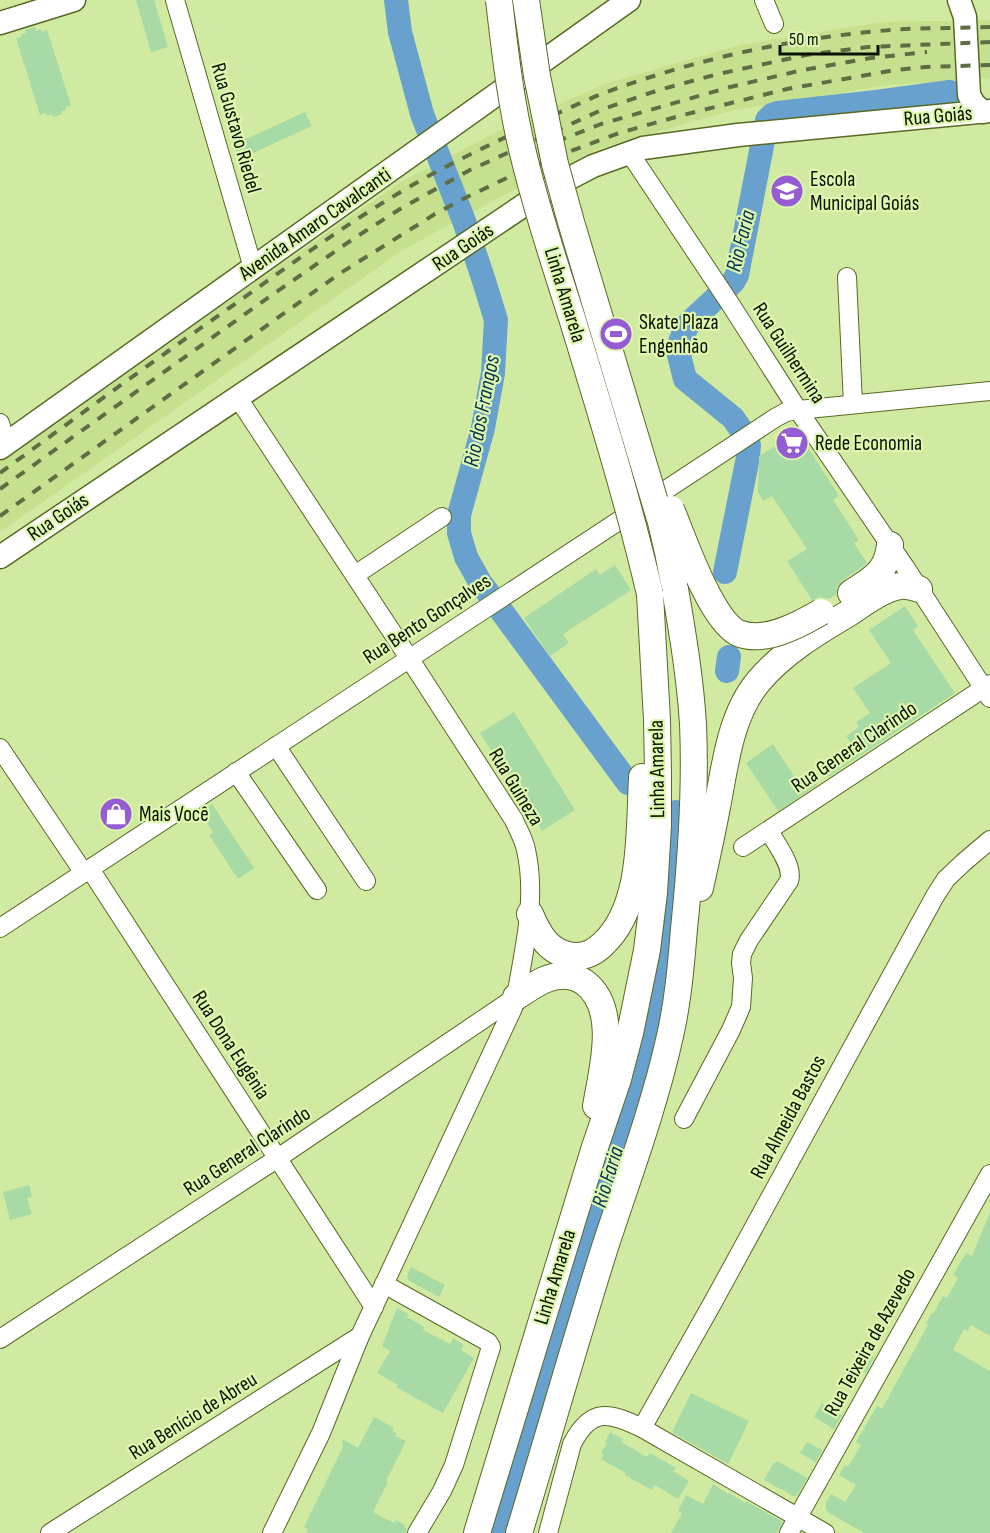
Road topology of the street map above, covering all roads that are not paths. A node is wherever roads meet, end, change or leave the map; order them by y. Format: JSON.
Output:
{"nodes":[{"id":1,"x":74,"y":0,"type":"edge"},
{"id":2,"x":175,"y":0,"type":"edge"},
{"id":3,"x":491,"y":0,"type":"edge"},
{"id":4,"x":499,"y":0,"type":"edge"},
{"id":5,"x":526,"y":0,"type":"edge"},
{"id":6,"x":629,"y":0,"type":"edge"},
{"id":7,"x":764,"y":0,"type":"edge"},
{"id":8,"x":958,"y":1,"type":"edge"},
{"id":9,"x":0,"y":23,"type":"edge"},
{"id":10,"x":774,"y":24,"type":"dead end"},
{"id":11,"x":590,"y":27,"type":"junction"},
{"id":12,"x":512,"y":38,"type":"junction"},
{"id":13,"x":980,"y":106,"type":"edge"},
{"id":14,"x":433,"y":140,"type":"junction"},
{"id":15,"x":629,"y":152,"type":"junction"},
{"id":16,"x":253,"y":268,"type":"junction"},
{"id":17,"x":846,"y":278,"type":"dead end"},
{"id":18,"x":990,"y":391,"type":"edge"},
{"id":19,"x":238,"y":398,"type":"junction"},
{"id":20,"x":853,"y":404,"type":"junction"},
{"id":21,"x":798,"y":410,"type":"junction"},
{"id":22,"x":2,"y":438,"type":"edge"},
{"id":23,"x":639,"y":447,"type":"junction"},
{"id":24,"x":442,"y":517,"type":"dead end"},
{"id":25,"x":890,"y":545,"type":"junction"},
{"id":26,"x":0,"y":557,"type":"edge"},
{"id":27,"x":355,"y":575,"type":"junction"},
{"id":28,"x":919,"y":589,"type":"junction"},
{"id":29,"x":409,"y":658,"type":"junction"},
{"id":30,"x":653,"y":664,"type":"junction"},
{"id":31,"x":988,"y":690,"type":"edge"},
{"id":32,"x":276,"y":746,"type":"junction"},
{"id":33,"x":0,"y":748,"type":"edge"},
{"id":34,"x":236,"y":772,"type":"junction"},
{"id":35,"x":769,"y":831,"type":"junction"},
{"id":36,"x":990,"y":840,"type":"edge"},
{"id":37,"x":743,"y":847,"type":"dead end"},
{"id":38,"x":87,"y":871,"type":"junction"},
{"id":39,"x":366,"y":881,"type":"dead end"},
{"id":40,"x":317,"y":890,"type":"dead end"},
{"id":41,"x":530,"y":914,"type":"junction"},
{"id":42,"x":0,"y":928,"type":"edge"},
{"id":43,"x":683,"y":937,"type":"junction"},
{"id":44,"x":516,"y":997,"type":"junction"},
{"id":45,"x":684,"y":1119,"type":"dead end"},
{"id":46,"x":594,"y":1150,"type":"junction"},
{"id":47,"x":278,"y":1158,"type":"junction"},
{"id":48,"x":990,"y":1174,"type":"edge"},
{"id":49,"x":384,"y":1284,"type":"junction"},
{"id":50,"x":374,"y":1307,"type":"junction"},
{"id":51,"x":360,"y":1336,"type":"junction"},
{"id":52,"x":0,"y":1340,"type":"edge"},
{"id":53,"x":642,"y":1428,"type":"junction"},
{"id":54,"x":551,"y":1429,"type":"junction"},
{"id":55,"x":793,"y":1525,"type":"edge"},
{"id":56,"x":50,"y":1533,"type":"edge"},
{"id":57,"x":272,"y":1533,"type":"edge"},
{"id":58,"x":417,"y":1533,"type":"edge"},
{"id":59,"x":477,"y":1533,"type":"edge"},
{"id":60,"x":519,"y":1533,"type":"edge"},
{"id":61,"x":534,"y":1533,"type":"edge"},
{"id":62,"x":548,"y":1533,"type":"edge"},
{"id":63,"x":825,"y":1533,"type":"edge"}],
"edges":[{"from":1,"to":9,"type":"main road"},
{"from":2,"to":16,"type":"street","name":"Rua Gustavo Riedel"},
{"from":3,"to":12,"type":"main road"},
{"from":4,"to":30,"type":"highway","name":"Linha Amarela","bridge":true},
{"from":5,"to":23,"type":"highway","name":"Linha Amarela","bridge":true},
{"from":6,"to":11,"type":"main road","name":"Avenida Amaro Cavalcanti"},
{"from":7,"to":10,"type":"street"},
{"from":8,"to":13,"type":"main road"},
{"from":11,"to":12,"type":"main road"},
{"from":11,"to":14,"type":"main road","name":"Avenida Amaro Cavalcanti"},
{"from":12,"to":14,"type":"main road"},
{"from":13,"to":15,"type":"main road","name":"Rua Goiás"},
{"from":14,"to":16,"type":"main road","name":"Avenida Amaro Cavalcanti"},
{"from":15,"to":19,"type":"main road","name":"Rua Goiás"},
{"from":15,"to":21,"type":"street","name":"Rua Guilhermina"},
{"from":16,"to":22,"type":"main road","name":"Avenida Amaro Cavalcanti"},
{"from":17,"to":20,"type":"street"},
{"from":18,"to":20,"type":"street","name":"Rua Bento Gonçalves"},
{"from":19,"to":26,"type":"main road","name":"Rua Goiás"},
{"from":19,"to":27,"type":"street","name":"Rua Guineza"},
{"from":20,"to":21,"type":"street","name":"Rua Bento Gonçalves"},
{"from":21,"to":25,"type":"street","name":"Rua Guilhermina"},
{"from":21,"to":29,"type":"street","name":"Rua Bento Gonçalves"},
{"from":23,"to":25,"type":"highway","bridge":true},
{"from":23,"to":43,"type":"highway","name":"Linha Amarela","bridge":true},
{"from":24,"to":27,"type":"street"},
{"from":25,"to":28,"type":"street","name":"Rua Guilhermina"},
{"from":27,"to":29,"type":"street","name":"Rua Guineza"},
{"from":28,"to":31,"type":"street","name":"Rua Guilhermina"},
{"from":28,"to":43,"type":"highway"},
{"from":29,"to":32,"type":"street","name":"Rua Bento Gonçalves"},
{"from":29,"to":41,"type":"street","name":"Rua Guineza"},
{"from":30,"to":41,"type":"highway"},
{"from":30,"to":46,"type":"highway","name":"Linha Amarela"},
{"from":31,"to":35,"type":"street","name":"Rua General Clarindo"},
{"from":32,"to":34,"type":"street","name":"Rua Bento Gonçalves"},
{"from":32,"to":39,"type":"street"},
{"from":33,"to":38,"type":"street"},
{"from":34,"to":38,"type":"street","name":"Rua Bento Gonçalves"},
{"from":34,"to":40,"type":"street"},
{"from":35,"to":37,"type":"street","name":"Rua General Clarindo"},
{"from":35,"to":45,"type":"street"},
{"from":36,"to":53,"type":"street","name":"Rua Almeida Bastos"},
{"from":38,"to":42,"type":"street","name":"Rua Bento Gonçalves"},
{"from":38,"to":47,"type":"street","name":"Rua Dona Eugênia"},
{"from":41,"to":44,"type":"street","name":"Rua Guineza"},
{"from":43,"to":54,"type":"highway","name":"Linha Amarela"},
{"from":44,"to":46,"type":"highway"},
{"from":44,"to":47,"type":"street","name":"Rua General Clarindo"},
{"from":44,"to":49,"type":"street","name":"Rua Guineza"},
{"from":46,"to":59,"type":"highway","name":"Linha Amarela"},
{"from":47,"to":50,"type":"street","name":"Rua Dona Eugênia"},
{"from":47,"to":52,"type":"street","name":"Rua General Clarindo"},
{"from":48,"to":55,"type":"street","name":"Rua Teixeira de Azevedo"},
{"from":49,"to":50,"type":"street","name":"Rua Guineza"},
{"from":49,"to":58,"type":"street"},
{"from":50,"to":51,"type":"street","name":"Rua Guineza"},
{"from":51,"to":56,"type":"street","name":"Rua Benício de Abreu"},
{"from":51,"to":57,"type":"street","name":"Rua Guineza"},
{"from":53,"to":55,"type":"street"},
{"from":53,"to":62,"type":"street"},
{"from":54,"to":60,"type":"highway","name":"Linha Amarela"},
{"from":54,"to":61,"type":"highway"},
{"from":55,"to":63,"type":"street"}]}
